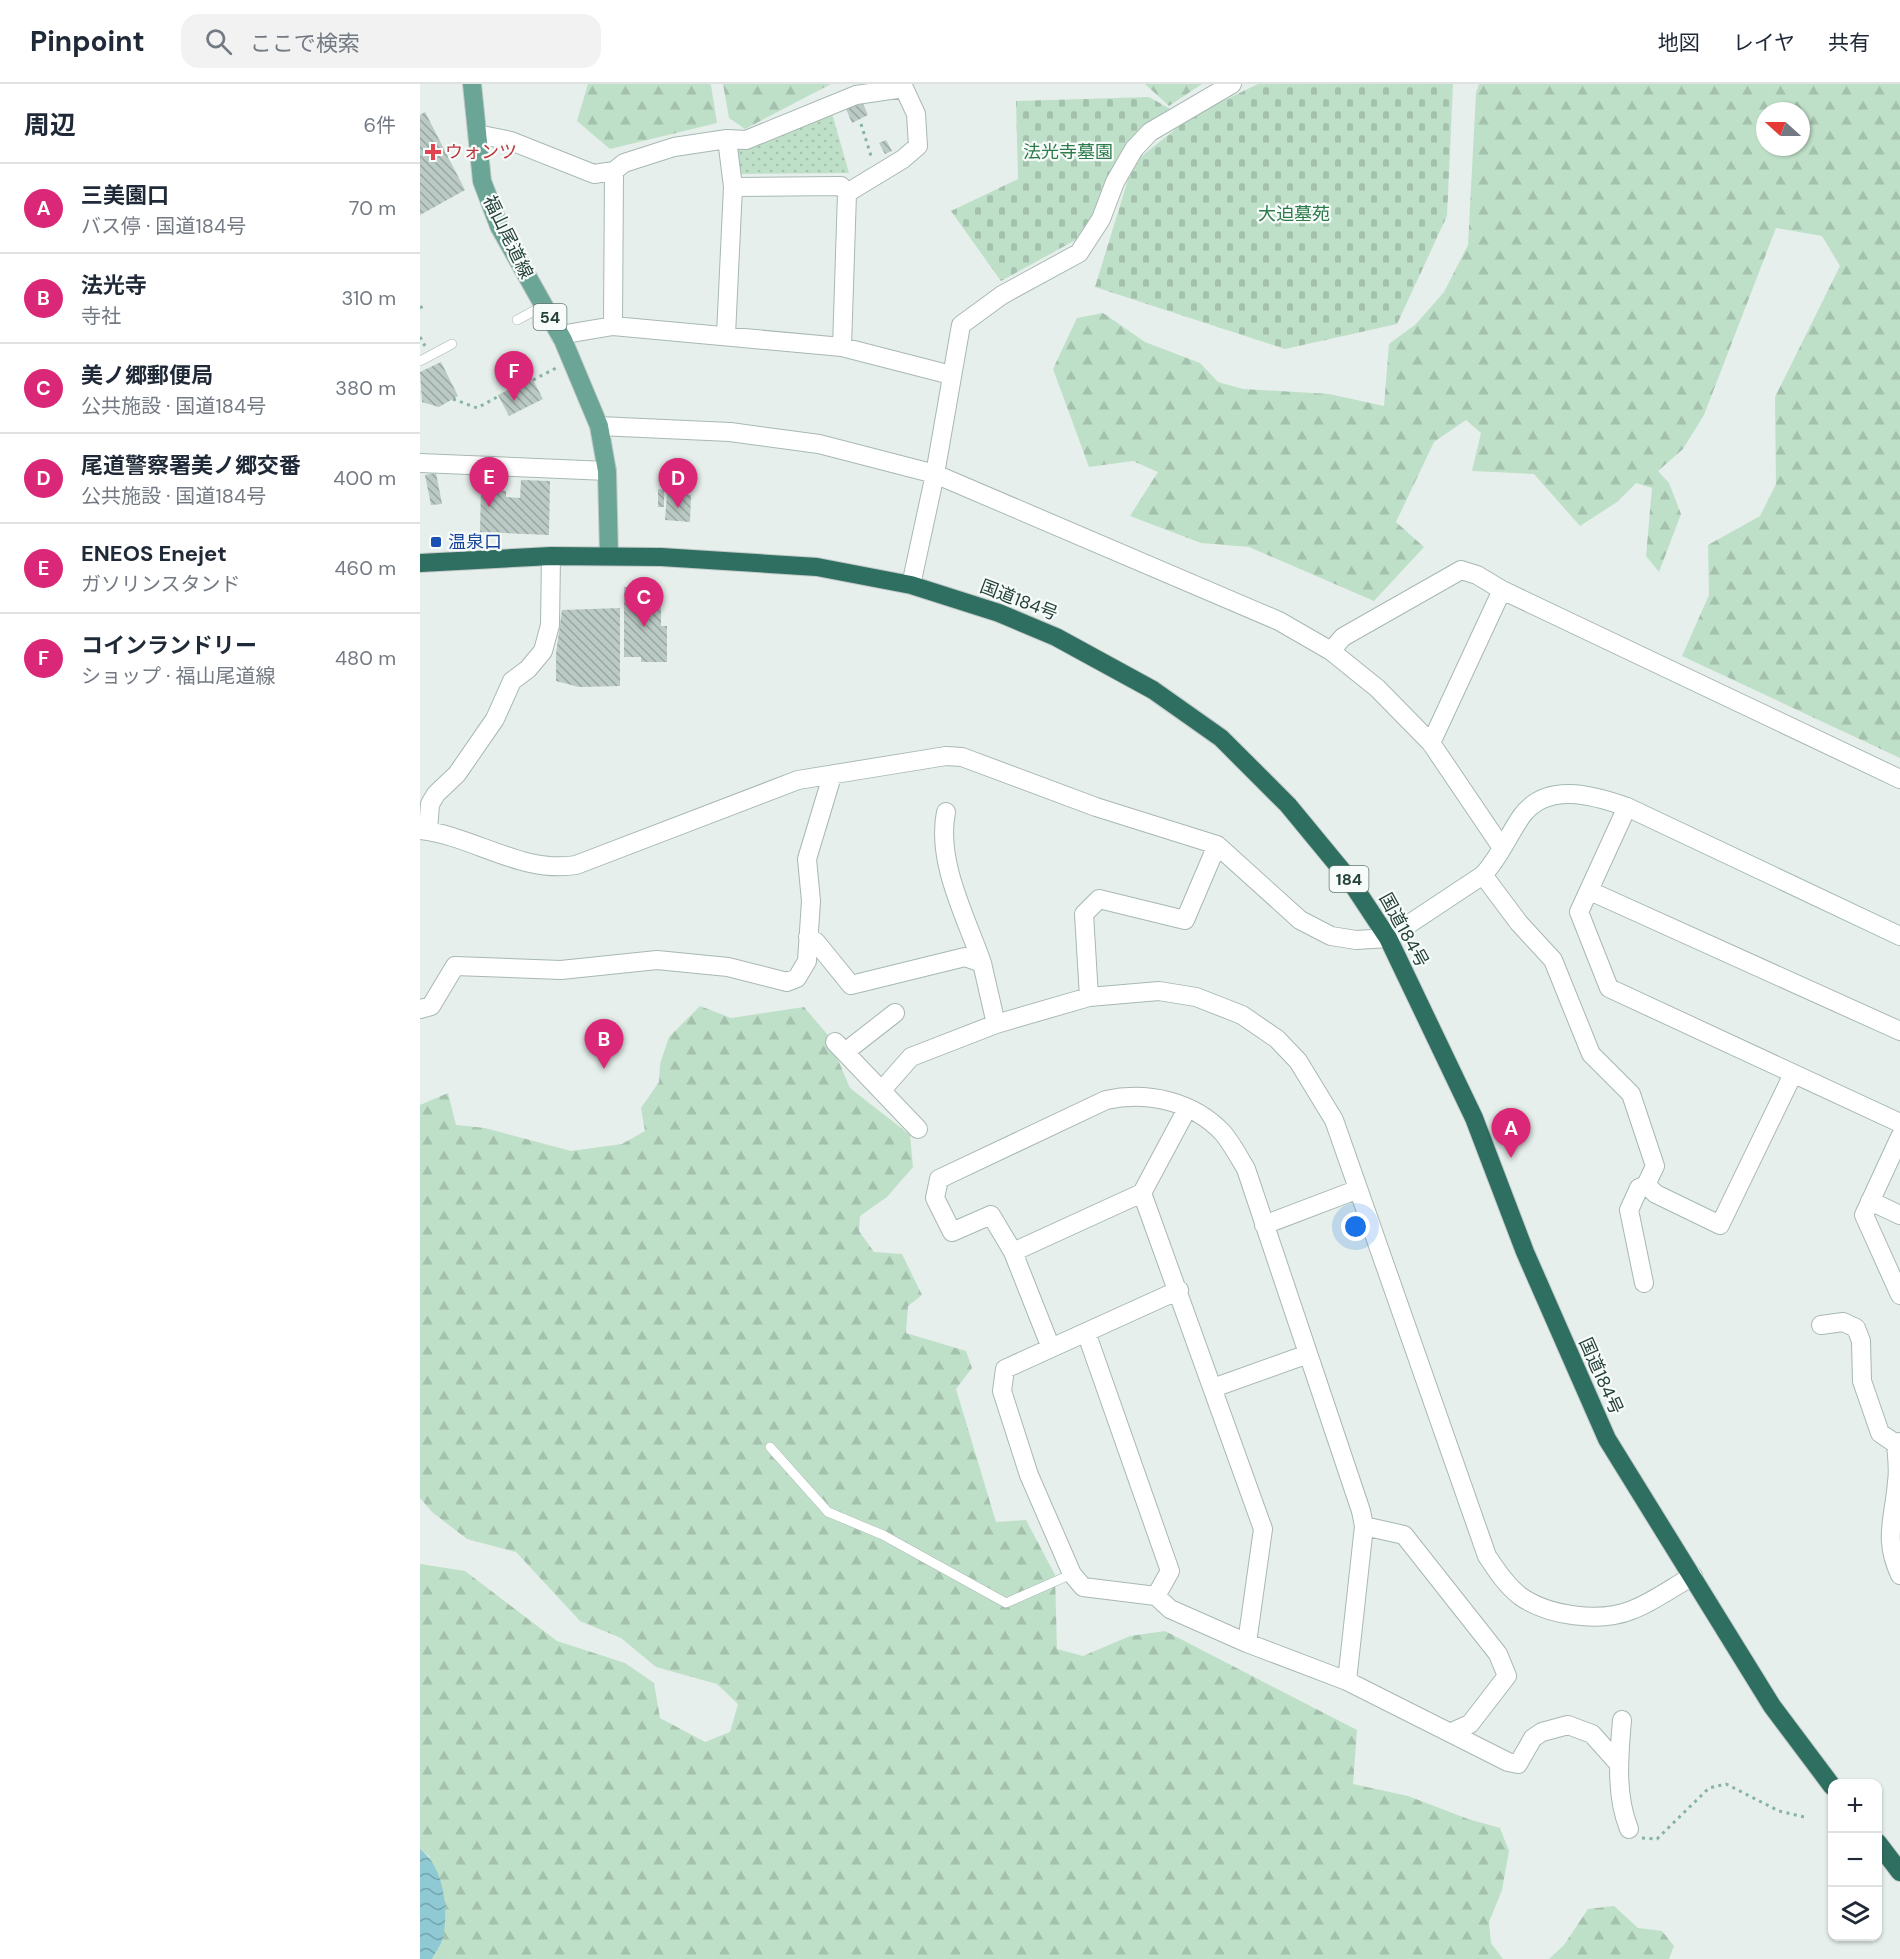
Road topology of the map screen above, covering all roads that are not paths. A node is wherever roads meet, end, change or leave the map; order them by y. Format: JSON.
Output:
{"nodes":[{"id":1,"x":472,"y":84,"type":"edge"},
{"id":2,"x":1232,"y":84,"type":"edge"},
{"id":3,"x":477,"y":134,"type":"junction"},
{"id":4,"x":727,"y":139,"type":"junction"},
{"id":5,"x":614,"y":171,"type":"junction"},
{"id":6,"x":732,"y":187,"type":"junction"},
{"id":7,"x":847,"y":193,"type":"junction"},
{"id":8,"x":543,"y":306,"type":"junction"},
{"id":9,"x":517,"y":320,"type":"dead end"},
{"id":10,"x":613,"y":326,"type":"junction"},
{"id":11,"x":560,"y":335,"type":"junction"},
{"id":12,"x":726,"y":335,"type":"junction"},
{"id":13,"x":452,"y":344,"type":"dead end"},
{"id":14,"x":842,"y":347,"type":"junction"},
{"id":15,"x":420,"y":361,"type":"edge"},
{"id":16,"x":951,"y":375,"type":"junction"},
{"id":17,"x":599,"y":426,"type":"junction"},
{"id":18,"x":420,"y":463,"type":"edge"},
{"id":19,"x":607,"y":471,"type":"junction"},
{"id":20,"x":935,"y":474,"type":"junction"},
{"id":21,"x":551,"y":556,"type":"junction"},
{"id":22,"x":609,"y":556,"type":"junction"},
{"id":23,"x":420,"y":563,"type":"edge"},
{"id":24,"x":911,"y":585,"type":"junction"},
{"id":25,"x":1502,"y":590,"type":"junction"},
{"id":26,"x":1331,"y":651,"type":"junction"},
{"id":27,"x":1431,"y":743,"type":"junction"},
{"id":28,"x":832,"y":776,"type":"junction"},
{"id":29,"x":1900,"y":779,"type":"edge"},
{"id":30,"x":1627,"y":807,"type":"junction"},
{"id":31,"x":946,"y":812,"type":"dead end"},
{"id":32,"x":424,"y":831,"type":"edge"},
{"id":33,"x":1217,"y":845,"type":"junction"},
{"id":34,"x":1502,"y":848,"type":"junction"},
{"id":35,"x":1483,"y":875,"type":"junction"},
{"id":36,"x":1590,"y":891,"type":"junction"},
{"id":37,"x":1900,"y":936,"type":"edge"},
{"id":38,"x":808,"y":938,"type":"junction"},
{"id":39,"x":1388,"y":938,"type":"junction"},
{"id":40,"x":982,"y":963,"type":"junction"},
{"id":41,"x":1089,"y":997,"type":"junction"},
{"id":42,"x":420,"y":1009,"type":"edge"},
{"id":43,"x":895,"y":1013,"type":"dead end"},
{"id":44,"x":996,"y":1024,"type":"junction"},
{"id":45,"x":1900,"y":1031,"type":"edge"},
{"id":46,"x":1793,"y":1074,"type":"junction"},
{"id":47,"x":882,"y":1090,"type":"junction"},
{"id":48,"x":1187,"y":1109,"type":"junction"},
{"id":49,"x":1900,"y":1123,"type":"edge"},
{"id":50,"x":918,"y":1129,"type":"dead end"},
{"id":51,"x":1900,"y":1137,"type":"edge"},
{"id":52,"x":1646,"y":1185,"type":"junction"},
{"id":53,"x":1356,"y":1190,"type":"junction"},
{"id":54,"x":1142,"y":1193,"type":"junction"},
{"id":55,"x":1870,"y":1200,"type":"junction"},
{"id":56,"x":1900,"y":1215,"type":"edge"},
{"id":57,"x":1264,"y":1225,"type":"junction"},
{"id":58,"x":1013,"y":1252,"type":"junction"},
{"id":59,"x":1644,"y":1283,"type":"dead end"},
{"id":60,"x":1179,"y":1290,"type":"junction"},
{"id":61,"x":1900,"y":1295,"type":"edge"},
{"id":62,"x":1821,"y":1325,"type":"dead end"},
{"id":63,"x":1086,"y":1332,"type":"junction"},
{"id":64,"x":1051,"y":1348,"type":"junction"},
{"id":65,"x":1308,"y":1354,"type":"junction"},
{"id":66,"x":1213,"y":1388,"type":"junction"},
{"id":67,"x":1898,"y":1443,"type":"edge"},
{"id":68,"x":770,"y":1447,"type":"dead end"},
{"id":69,"x":1364,"y":1526,"type":"junction"},
{"id":70,"x":1072,"y":1574,"type":"junction"},
{"id":71,"x":1900,"y":1575,"type":"edge"},
{"id":72,"x":1693,"y":1576,"type":"junction"},
{"id":73,"x":1156,"y":1596,"type":"junction"},
{"id":74,"x":1247,"y":1643,"type":"junction"},
{"id":75,"x":1347,"y":1681,"type":"junction"},
{"id":76,"x":1622,"y":1720,"type":"dead end"},
{"id":77,"x":1452,"y":1732,"type":"junction"},
{"id":78,"x":1618,"y":1763,"type":"junction"},
{"id":79,"x":1828,"y":1779,"type":"edge"},
{"id":80,"x":1629,"y":1829,"type":"road end"},
{"id":81,"x":1882,"y":1848,"type":"edge"},
{"id":82,"x":1900,"y":1872,"type":"edge"}],
"edges":[{"from":1,"to":3,"type":"main road","name":"福山尾道線","number":"54"},
{"from":2,"to":16,"type":"street"},
{"from":3,"to":5,"type":"street"},
{"from":3,"to":8,"type":"main road","name":"福山尾道線","number":"54"},
{"from":4,"to":5,"type":"street"},
{"from":4,"to":6,"type":"street"},
{"from":4,"to":7,"type":"street"},
{"from":5,"to":10,"type":"street"},
{"from":6,"to":7,"type":"street"},
{"from":6,"to":12,"type":"street"},
{"from":7,"to":14,"type":"street"},
{"from":8,"to":9,"type":"lane"},
{"from":8,"to":11,"type":"main road","name":"福山尾道線","number":"54"},
{"from":10,"to":11,"type":"street"},
{"from":10,"to":12,"type":"street"},
{"from":11,"to":17,"type":"main road","name":"福山尾道線","number":"54"},
{"from":12,"to":14,"type":"street"},
{"from":13,"to":15,"type":"lane"},
{"from":14,"to":16,"type":"street"},
{"from":16,"to":20,"type":"street"},
{"from":17,"to":19,"type":"main road","name":"福山尾道線","number":"54"},
{"from":17,"to":20,"type":"street"},
{"from":18,"to":19,"type":"street"},
{"from":19,"to":22,"type":"main road","name":"福山尾道線","number":"54"},
{"from":20,"to":24,"type":"street"},
{"from":20,"to":26,"type":"street"},
{"from":21,"to":22,"type":"highway","name":"国道184号","number":"184"},
{"from":21,"to":23,"type":"highway","name":"国道184号","number":"184"},
{"from":21,"to":32,"type":"street"},
{"from":22,"to":24,"type":"highway","name":"国道184号","number":"184"},
{"from":24,"to":39,"type":"highway","name":"国道184号","number":"184"},
{"from":25,"to":26,"type":"street"},
{"from":25,"to":27,"type":"street"},
{"from":25,"to":29,"type":"street"},
{"from":26,"to":27,"type":"street"},
{"from":27,"to":34,"type":"street"},
{"from":28,"to":32,"type":"street"},
{"from":28,"to":33,"type":"street"},
{"from":28,"to":38,"type":"street"},
{"from":30,"to":34,"type":"street"},
{"from":30,"to":36,"type":"street"},
{"from":30,"to":37,"type":"street"},
{"from":31,"to":40,"type":"street"},
{"from":33,"to":39,"type":"street"},
{"from":33,"to":41,"type":"street"},
{"from":34,"to":35,"type":"street"},
{"from":35,"to":39,"type":"street"},
{"from":35,"to":52,"type":"street"},
{"from":36,"to":45,"type":"street"},
{"from":36,"to":46,"type":"street"},
{"from":38,"to":40,"type":"street"},
{"from":38,"to":42,"type":"street"},
{"from":39,"to":72,"type":"highway","name":"国道184号","number":"184"},
{"from":40,"to":44,"type":"street"},
{"from":41,"to":44,"type":"street"},
{"from":41,"to":53,"type":"street"},
{"from":43,"to":47,"type":"street"},
{"from":44,"to":47,"type":"street"},
{"from":46,"to":49,"type":"street"},
{"from":46,"to":52,"type":"street"},
{"from":47,"to":50,"type":"street"},
{"from":48,"to":54,"type":"street"},
{"from":48,"to":57,"type":"street"},
{"from":48,"to":58,"type":"street"},
{"from":51,"to":55,"type":"street"},
{"from":52,"to":59,"type":"street"},
{"from":53,"to":57,"type":"street"},
{"from":53,"to":72,"type":"street"},
{"from":54,"to":58,"type":"street"},
{"from":54,"to":60,"type":"street"},
{"from":55,"to":56,"type":"street"},
{"from":55,"to":61,"type":"street"},
{"from":57,"to":65,"type":"street"},
{"from":58,"to":64,"type":"street"},
{"from":60,"to":63,"type":"street"},
{"from":60,"to":66,"type":"street"},
{"from":62,"to":67,"type":"street"},
{"from":63,"to":64,"type":"street"},
{"from":63,"to":73,"type":"street"},
{"from":64,"to":70,"type":"street"},
{"from":65,"to":66,"type":"street"},
{"from":65,"to":69,"type":"street"},
{"from":66,"to":74,"type":"street"},
{"from":67,"to":71,"type":"street"},
{"from":68,"to":70,"type":"lane"},
{"from":69,"to":75,"type":"street"},
{"from":69,"to":77,"type":"street"},
{"from":70,"to":73,"type":"street"},
{"from":72,"to":79,"type":"highway","name":"国道184号","number":"184"},
{"from":73,"to":74,"type":"street"},
{"from":74,"to":75,"type":"street"},
{"from":75,"to":77,"type":"street"},
{"from":76,"to":78,"type":"street"},
{"from":77,"to":78,"type":"street"},
{"from":78,"to":80,"type":"street"},
{"from":81,"to":82,"type":"highway"}]}
